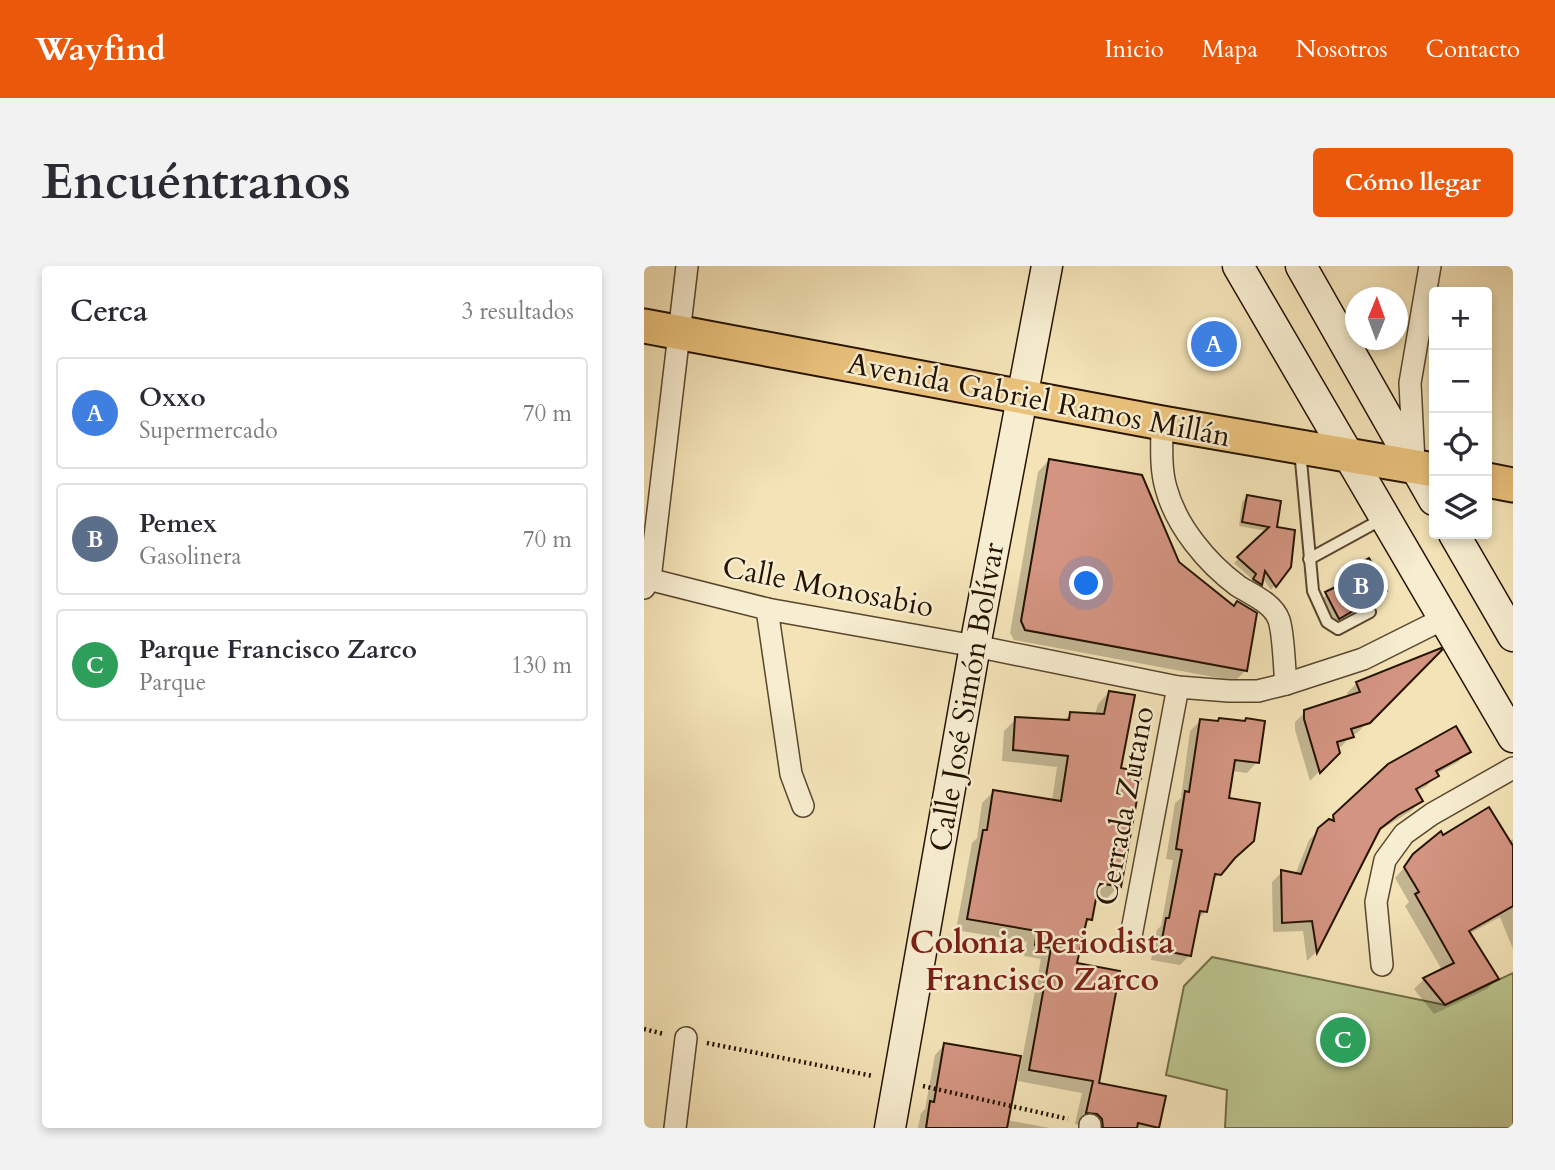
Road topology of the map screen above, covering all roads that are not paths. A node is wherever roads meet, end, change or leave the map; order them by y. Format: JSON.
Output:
{"nodes":[{"id":1,"x":687,"y":266,"type":"edge"},
{"id":2,"x":1047,"y":266,"type":"edge"},
{"id":3,"x":1238,"y":266,"type":"edge"},
{"id":4,"x":1301,"y":266,"type":"edge"},
{"id":5,"x":1430,"y":266,"type":"edge"},
{"id":6,"x":644,"y":326,"type":"edge"},
{"id":7,"x":677,"y":332,"type":"junction"},
{"id":8,"x":1024,"y":396,"type":"junction"},
{"id":9,"x":1162,"y":424,"type":"junction"},
{"id":10,"x":1300,"y":447,"type":"junction"},
{"id":11,"x":1350,"y":457,"type":"junction"},
{"id":12,"x":1424,"y":468,"type":"edge"},
{"id":13,"x":1492,"y":481,"type":"edge"},
{"id":14,"x":1513,"y":485,"type":"edge"},
{"id":15,"x":1385,"y":518,"type":"junction"},
{"id":16,"x":1457,"y":539,"type":"edge"},
{"id":17,"x":1309,"y":559,"type":"junction"},
{"id":18,"x":646,"y":582,"type":"edge"},
{"id":19,"x":766,"y":609,"type":"junction"},
{"id":20,"x":1370,"y":612,"type":"dead end"},
{"id":21,"x":1445,"y":618,"type":"junction"},
{"id":22,"x":1513,"y":636,"type":"edge"},
{"id":23,"x":975,"y":646,"type":"junction"},
{"id":24,"x":1286,"y":684,"type":"junction"},
{"id":25,"x":1178,"y":687,"type":"junction"},
{"id":26,"x":1513,"y":737,"type":"edge"},
{"id":27,"x":1513,"y":768,"type":"edge"},
{"id":28,"x":803,"y":806,"type":"dead end"},
{"id":29,"x":1131,"y":936,"type":"dead end"},
{"id":30,"x":1382,"y":965,"type":"dead end"},
{"id":31,"x":686,"y":1038,"type":"dead end"},
{"id":32,"x":675,"y":1128,"type":"edge"},
{"id":33,"x":890,"y":1128,"type":"edge"}],
"edges":[{"from":1,"to":7,"type":"street"},
{"from":2,"to":8,"type":"main road","name":"Calle José Simón Bolívar"},
{"from":3,"to":11,"type":"main road"},
{"from":4,"to":12,"type":"main road"},
{"from":5,"to":12,"type":"street"},
{"from":6,"to":7,"type":"main road","name":"Avenida Gabriel Ramos Millán"},
{"from":7,"to":8,"type":"main road","name":"Avenida Gabriel Ramos Millán"},
{"from":7,"to":18,"type":"street"},
{"from":8,"to":9,"type":"main road","name":"Avenida Gabriel Ramos Millán"},
{"from":8,"to":23,"type":"main road","name":"Calle José Simón Bolívar"},
{"from":9,"to":10,"type":"main road","name":"Avenida Gabriel Ramos Millán"},
{"from":9,"to":24,"type":"street"},
{"from":10,"to":11,"type":"main road","name":"Avenida Gabriel Ramos Millán"},
{"from":10,"to":17,"type":"lane"},
{"from":11,"to":12,"type":"main road","name":"Avenida Gabriel Ramos Millán"},
{"from":11,"to":15,"type":"main road"},
{"from":13,"to":14,"type":"main road"},
{"from":15,"to":17,"type":"lane"},
{"from":15,"to":21,"type":"main road"},
{"from":16,"to":22,"type":"main road"},
{"from":17,"to":20,"type":"lane"},
{"from":18,"to":19,"type":"street","name":"Calle Monosabio"},
{"from":19,"to":23,"type":"street","name":"Calle Monosabio"},
{"from":19,"to":28,"type":"street"},
{"from":21,"to":24,"type":"street","name":"Calle Monosabio"},
{"from":21,"to":26,"type":"main road"},
{"from":23,"to":25,"type":"street","name":"Calle Monosabio"},
{"from":23,"to":33,"type":"main road","name":"Calle José Simón Bolívar"},
{"from":24,"to":25,"type":"street","name":"Calle Monosabio"},
{"from":25,"to":29,"type":"street","name":"Cerrada Zutano"},
{"from":27,"to":30,"type":"street"},
{"from":31,"to":32,"type":"street"}]}
